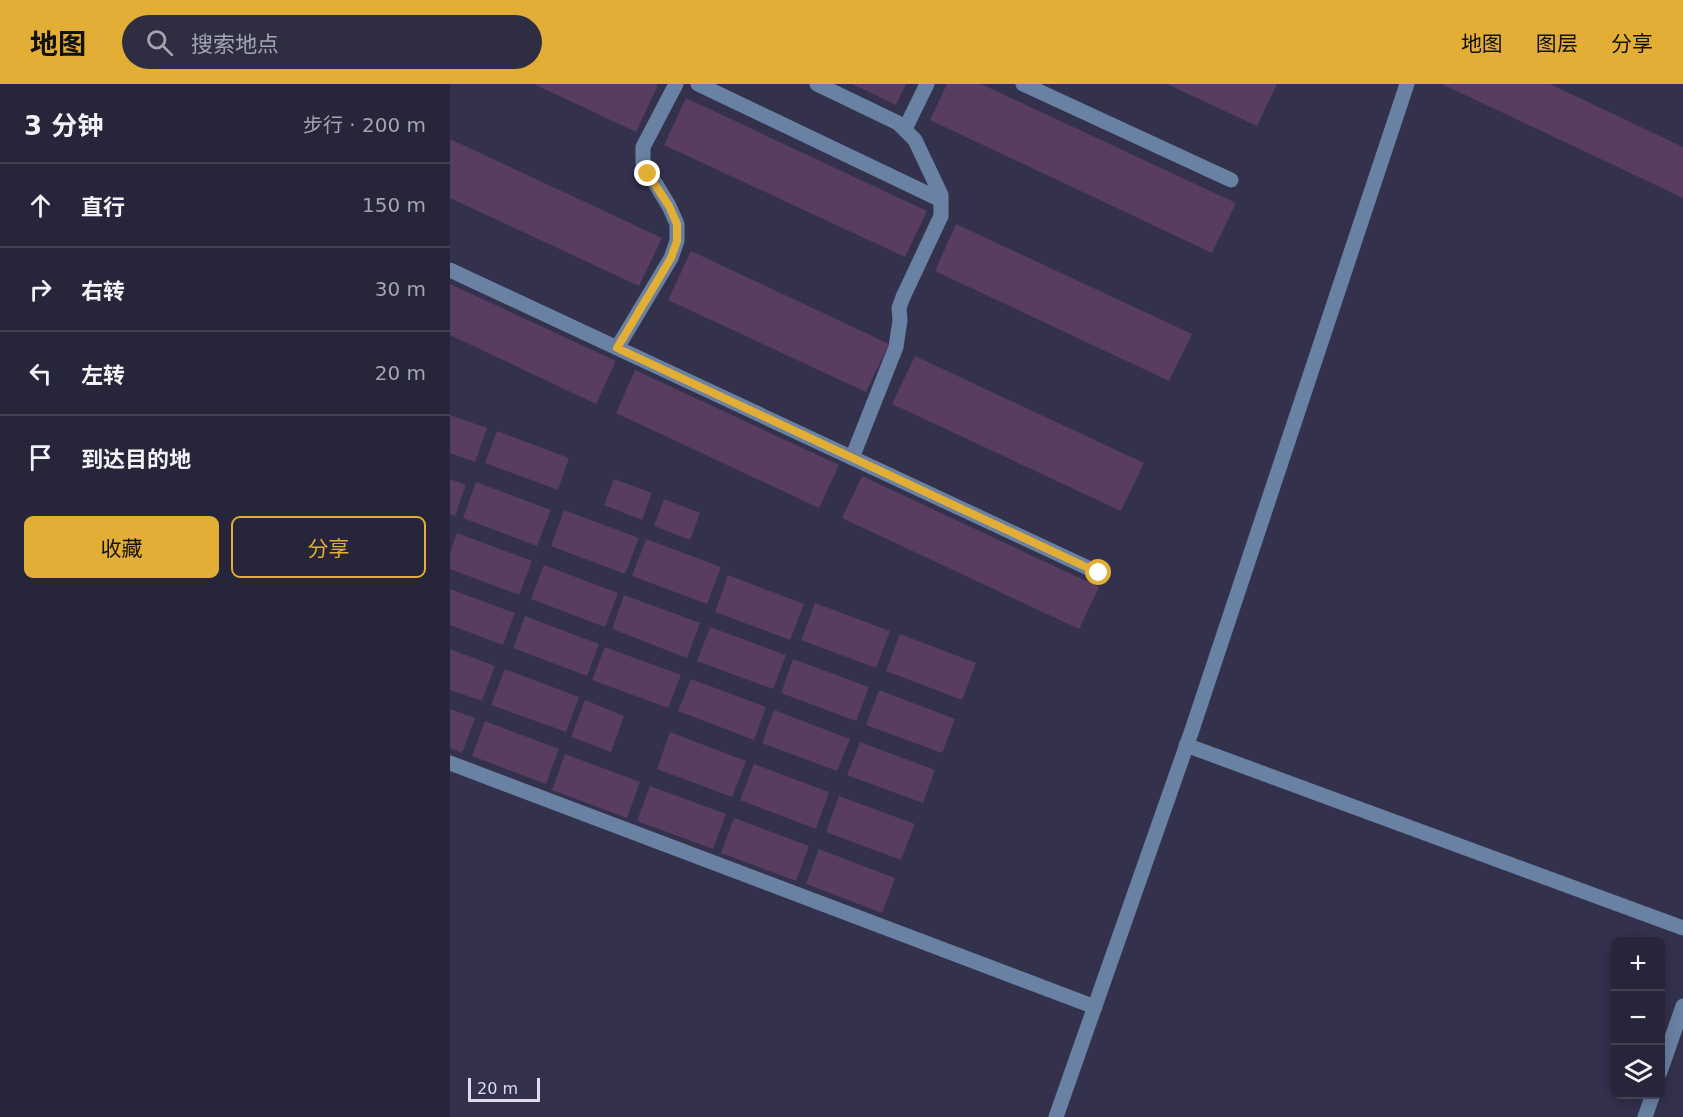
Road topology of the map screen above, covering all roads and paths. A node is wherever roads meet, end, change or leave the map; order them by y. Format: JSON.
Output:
{"nodes":[{"id":1,"x":676,"y":84,"type":"edge"},
{"id":2,"x":698,"y":84,"type":"edge"},
{"id":3,"x":817,"y":84,"type":"edge"},
{"id":4,"x":927,"y":84,"type":"edge"},
{"id":5,"x":1023,"y":84,"type":"edge"},
{"id":6,"x":1407,"y":84,"type":"edge"},
{"id":7,"x":905,"y":129,"type":"junction"},
{"id":8,"x":1231,"y":180,"type":"dead end"},
{"id":9,"x":941,"y":200,"type":"junction"},
{"id":10,"x":450,"y":270,"type":"edge"},
{"id":11,"x":617,"y":348,"type":"junction"},
{"id":12,"x":852,"y":458,"type":"junction"},
{"id":13,"x":1099,"y":573,"type":"dead end"},
{"id":14,"x":1186,"y":745,"type":"junction"},
{"id":15,"x":450,"y":763,"type":"edge"},
{"id":16,"x":1683,"y":928,"type":"edge"},
{"id":17,"x":1683,"y":1006,"type":"edge"},
{"id":18,"x":1095,"y":1008,"type":"junction"},
{"id":19,"x":1665,"y":1058,"type":"edge"},
{"id":20,"x":1652,"y":1099,"type":"edge"},
{"id":21,"x":1056,"y":1117,"type":"edge"},
{"id":22,"x":1645,"y":1117,"type":"edge"}],
"edges":[{"from":1,"to":11,"type":"street"},
{"from":2,"to":9,"type":"street"},
{"from":3,"to":7,"type":"street"},
{"from":4,"to":7,"type":"street"},
{"from":5,"to":8,"type":"street"},
{"from":6,"to":14,"type":"street"},
{"from":7,"to":9,"type":"street"},
{"from":9,"to":12,"type":"street"},
{"from":10,"to":11,"type":"street"},
{"from":11,"to":12,"type":"street"},
{"from":12,"to":13,"type":"street"},
{"from":14,"to":16,"type":"street"},
{"from":14,"to":18,"type":"street"},
{"from":15,"to":18,"type":"street"},
{"from":17,"to":19,"type":"street"},
{"from":18,"to":21,"type":"street"},
{"from":20,"to":22,"type":"street"}]}
